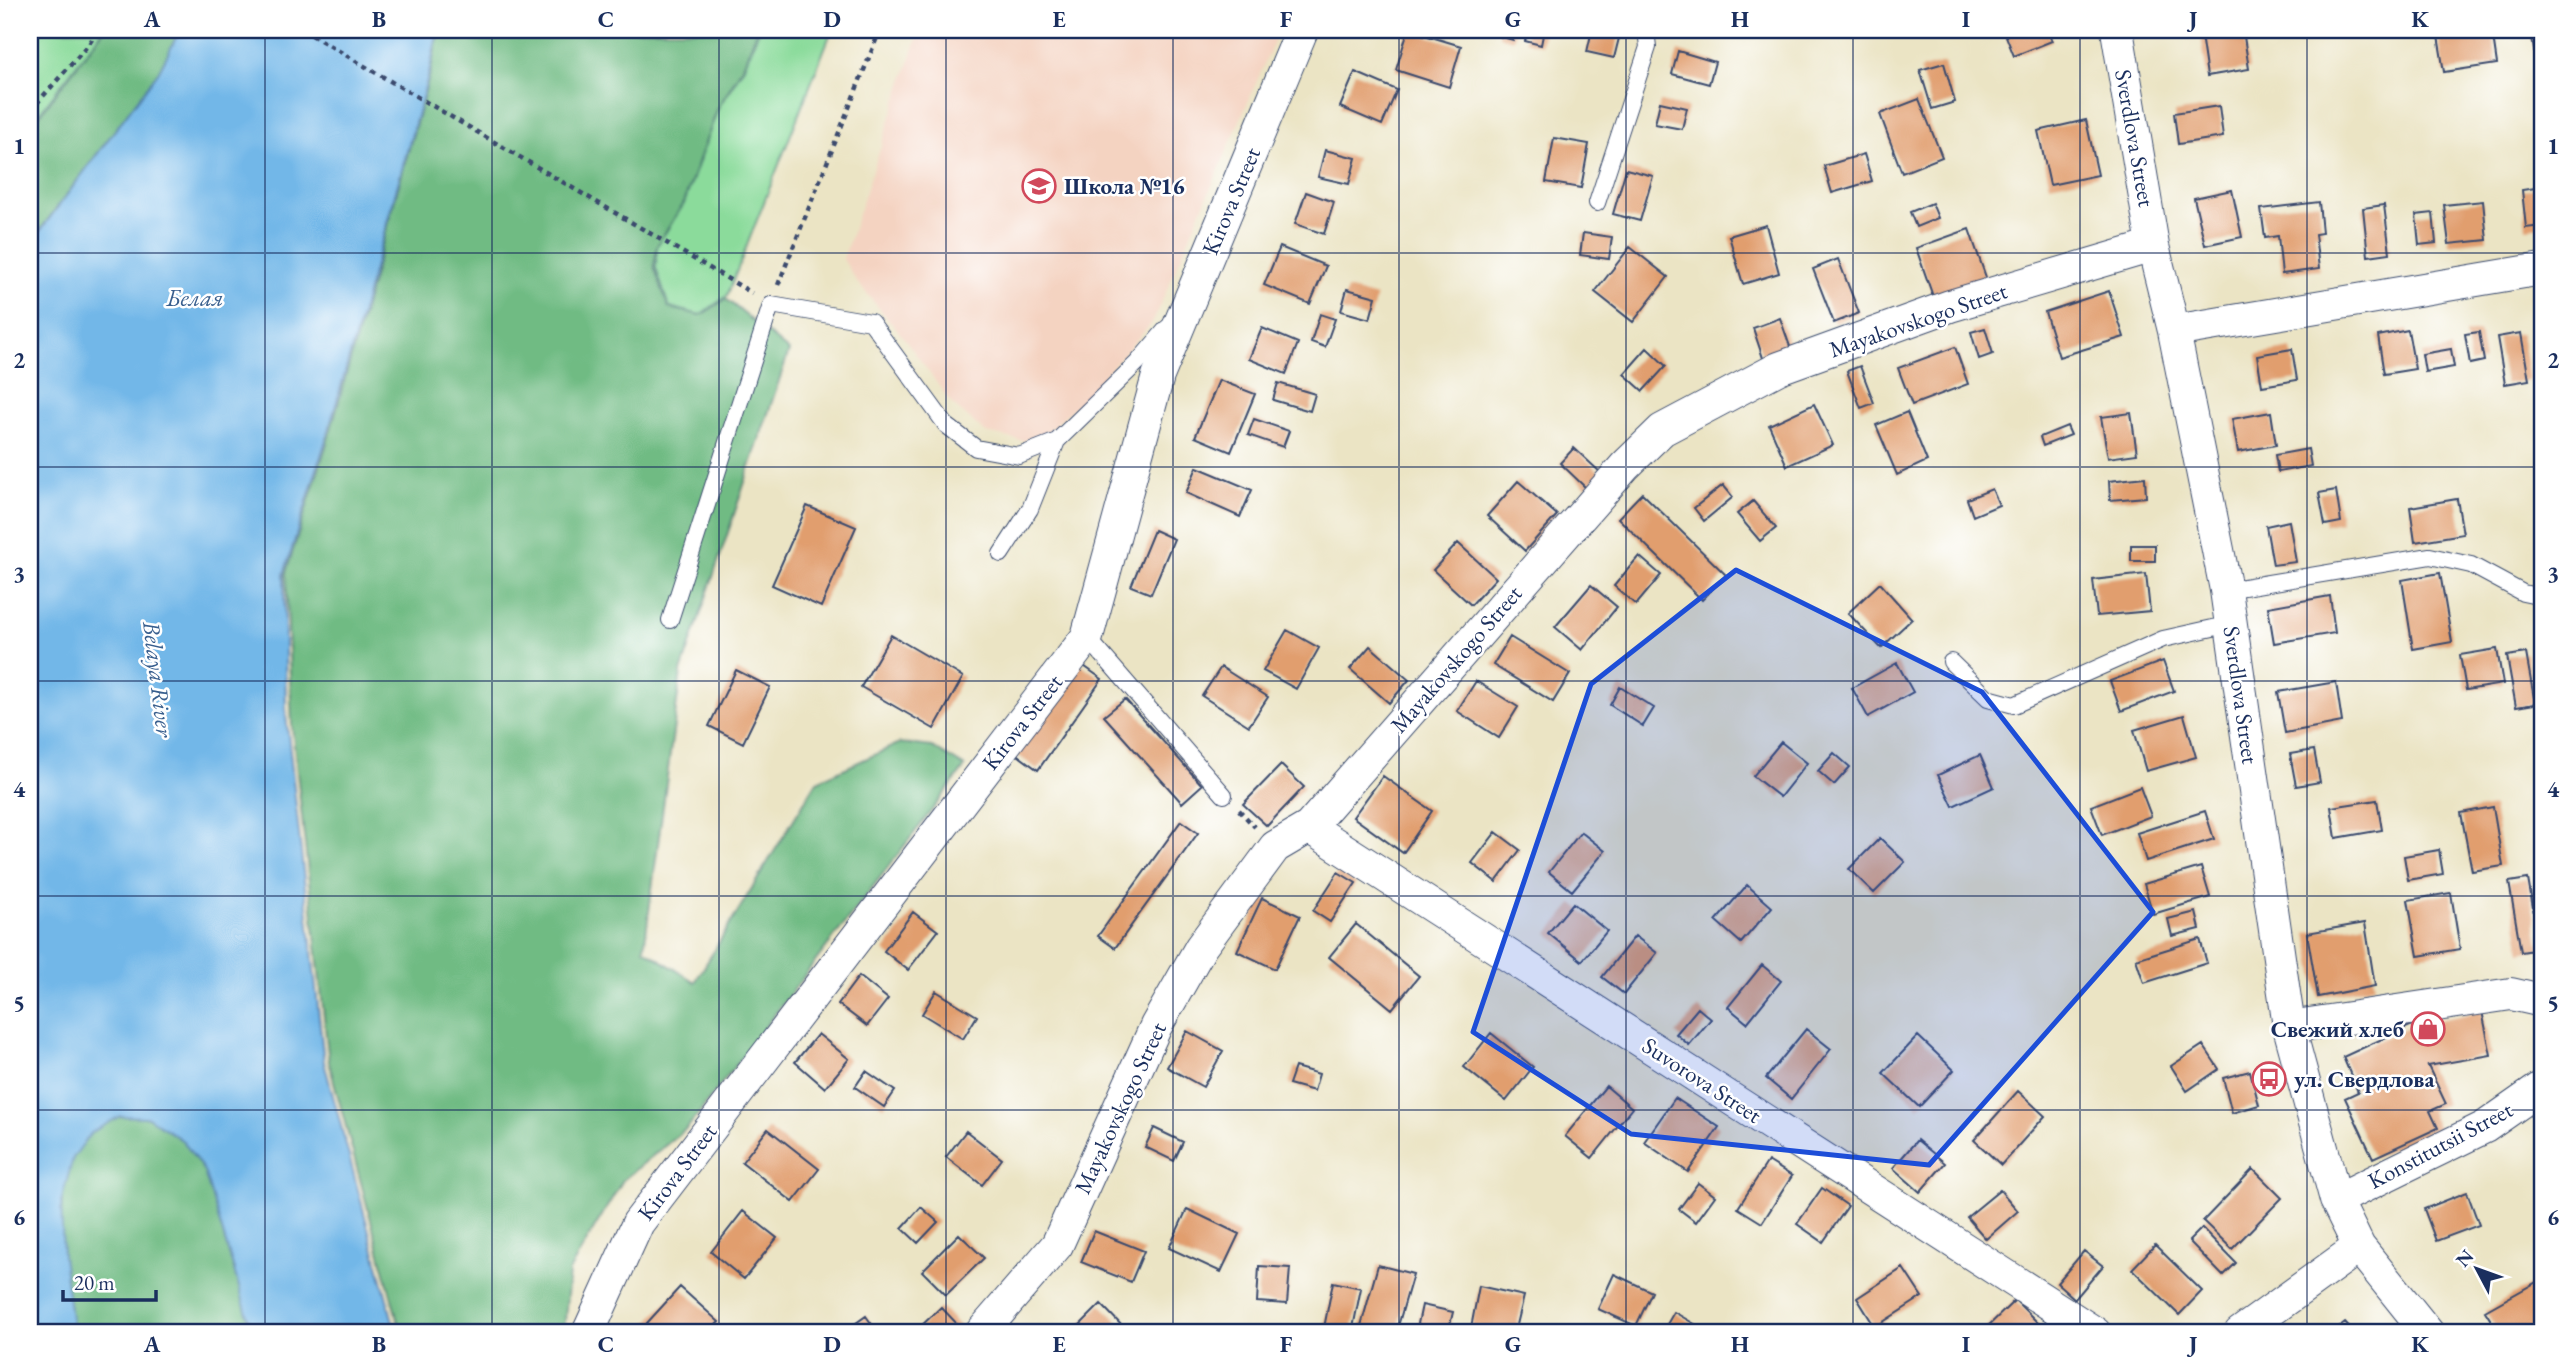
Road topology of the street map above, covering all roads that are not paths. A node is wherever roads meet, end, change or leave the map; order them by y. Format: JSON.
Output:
{"nodes":[{"id":1,"x":1303,"y":30,"type":"edge"},
{"id":2,"x":1646,"y":30,"type":"edge"},
{"id":3,"x":2117,"y":30,"type":"edge"},
{"id":4,"x":1597,"y":204,"type":"dead end"},
{"id":5,"x":2153,"y":246,"type":"junction"},
{"id":6,"x":2542,"y":269,"type":"edge"},
{"id":7,"x":1189,"y":302,"type":"junction"},
{"id":8,"x":2174,"y":331,"type":"junction"},
{"id":9,"x":1057,"y":441,"type":"junction"},
{"id":10,"x":1001,"y":554,"type":"dead end"},
{"id":11,"x":2226,"y":590,"type":"junction"},
{"id":12,"x":2542,"y":597,"type":"edge"},
{"id":13,"x":670,"y":620,"type":"dead end"},
{"id":14,"x":2231,"y":624,"type":"junction"},
{"id":15,"x":1087,"y":637,"type":"junction"},
{"id":16,"x":1951,"y":662,"type":"dead end"},
{"id":17,"x":1224,"y":795,"type":"road end"},
{"id":18,"x":1309,"y":827,"type":"junction"},
{"id":19,"x":2542,"y":1001,"type":"edge"},
{"id":20,"x":2289,"y":1027,"type":"junction"},
{"id":21,"x":2542,"y":1087,"type":"edge"},
{"id":22,"x":2336,"y":1200,"type":"junction"},
{"id":23,"x":2358,"y":1247,"type":"junction"},
{"id":24,"x":588,"y":1333,"type":"edge"},
{"id":25,"x":981,"y":1333,"type":"edge"},
{"id":26,"x":2095,"y":1333,"type":"edge"},
{"id":27,"x":2240,"y":1333,"type":"edge"},
{"id":28,"x":2428,"y":1333,"type":"edge"}],
"edges":[{"from":1,"to":7,"type":"street","name":"Kirova Street"},
{"from":2,"to":4,"type":"lane"},
{"from":3,"to":5,"type":"street","name":"Sverdlova Street"},
{"from":5,"to":8,"type":"street","name":"Sverdlova Street"},
{"from":5,"to":18,"type":"street","name":"Mayakovskogo Street"},
{"from":6,"to":8,"type":"street"},
{"from":7,"to":9,"type":"lane"},
{"from":7,"to":15,"type":"street","name":"Kirova Street"},
{"from":8,"to":11,"type":"street","name":"Sverdlova Street"},
{"from":9,"to":10,"type":"lane"},
{"from":9,"to":13,"type":"lane"},
{"from":11,"to":12,"type":"lane"},
{"from":11,"to":14,"type":"street","name":"Sverdlova Street"},
{"from":14,"to":16,"type":"lane"},
{"from":14,"to":20,"type":"street","name":"Sverdlova Street"},
{"from":15,"to":17,"type":"lane"},
{"from":15,"to":24,"type":"street","name":"Kirova Street"},
{"from":18,"to":25,"type":"street","name":"Mayakovskogo Street"},
{"from":18,"to":26,"type":"street","name":"Suvorova Street"},
{"from":19,"to":20,"type":"street"},
{"from":20,"to":22,"type":"street","name":"Sverdlova Street"},
{"from":21,"to":22,"type":"street","name":"Konstitutsii Street"},
{"from":22,"to":23,"type":"street","name":"Sverdlova Street"},
{"from":23,"to":27,"type":"street"},
{"from":23,"to":28,"type":"street","name":"Sverdlova Street"}]}
